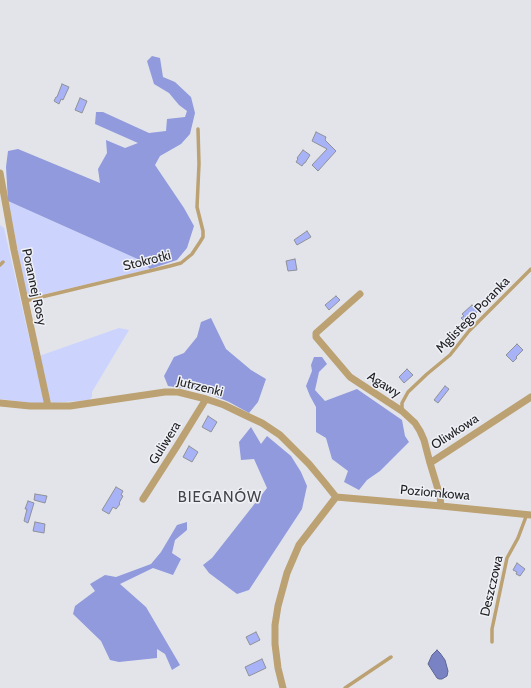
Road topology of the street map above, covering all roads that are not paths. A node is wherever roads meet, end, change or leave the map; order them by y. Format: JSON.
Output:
{"nodes":[{"id":1,"x":198,"y":129,"type":"dead end"},
{"id":2,"x":0,"y":173,"type":"edge"},
{"id":3,"x":531,"y":268,"type":"edge"},
{"id":4,"x":360,"y":294,"type":"dead end"},
{"id":5,"x":25,"y":301,"type":"junction"},
{"id":6,"x":531,"y":397,"type":"edge"},
{"id":7,"x":206,"y":399,"type":"junction"},
{"id":8,"x":0,"y":403,"type":"edge"},
{"id":9,"x":48,"y":406,"type":"junction"},
{"id":10,"x":402,"y":411,"type":"junction"},
{"id":11,"x":430,"y":463,"type":"junction"},
{"id":12,"x":336,"y":497,"type":"junction"},
{"id":13,"x":143,"y":499,"type":"dead end"},
{"id":14,"x":441,"y":506,"type":"junction"},
{"id":15,"x":529,"y":515,"type":"edge"},
{"id":16,"x":492,"y":642,"type":"dead end"},
{"id":17,"x":391,"y":657,"type":"dead end"},
{"id":18,"x":283,"y":688,"type":"edge"},
{"id":19,"x":345,"y":688,"type":"edge"}],
"edges":[{"from":1,"to":5,"type":"lane","name":"Stokrotki"},
{"from":2,"to":5,"type":"street","name":"Porannej Rosy"},
{"from":3,"to":10,"type":"lane","name":"Mglistego Poranka"},
{"from":4,"to":10,"type":"street","name":"Agawy"},
{"from":5,"to":9,"type":"street","name":"Porannej Rosy"},
{"from":6,"to":11,"type":"street","name":"Oliwkowa"},
{"from":7,"to":9,"type":"street","name":"Jutrzenki"},
{"from":7,"to":12,"type":"street","name":"Jutrzenki"},
{"from":7,"to":13,"type":"street","name":"Guliwera"},
{"from":8,"to":9,"type":"street","name":"Jutrzenki"},
{"from":10,"to":11,"type":"street","name":"Agawy"},
{"from":11,"to":14,"type":"street","name":"Oliwkowa"},
{"from":12,"to":14,"type":"street","name":"Poziomkowa"},
{"from":12,"to":18,"type":"street"},
{"from":14,"to":15,"type":"street","name":"Poziomkowa"},
{"from":15,"to":16,"type":"lane","name":"Deszczowa"},
{"from":17,"to":19,"type":"lane"}]}
